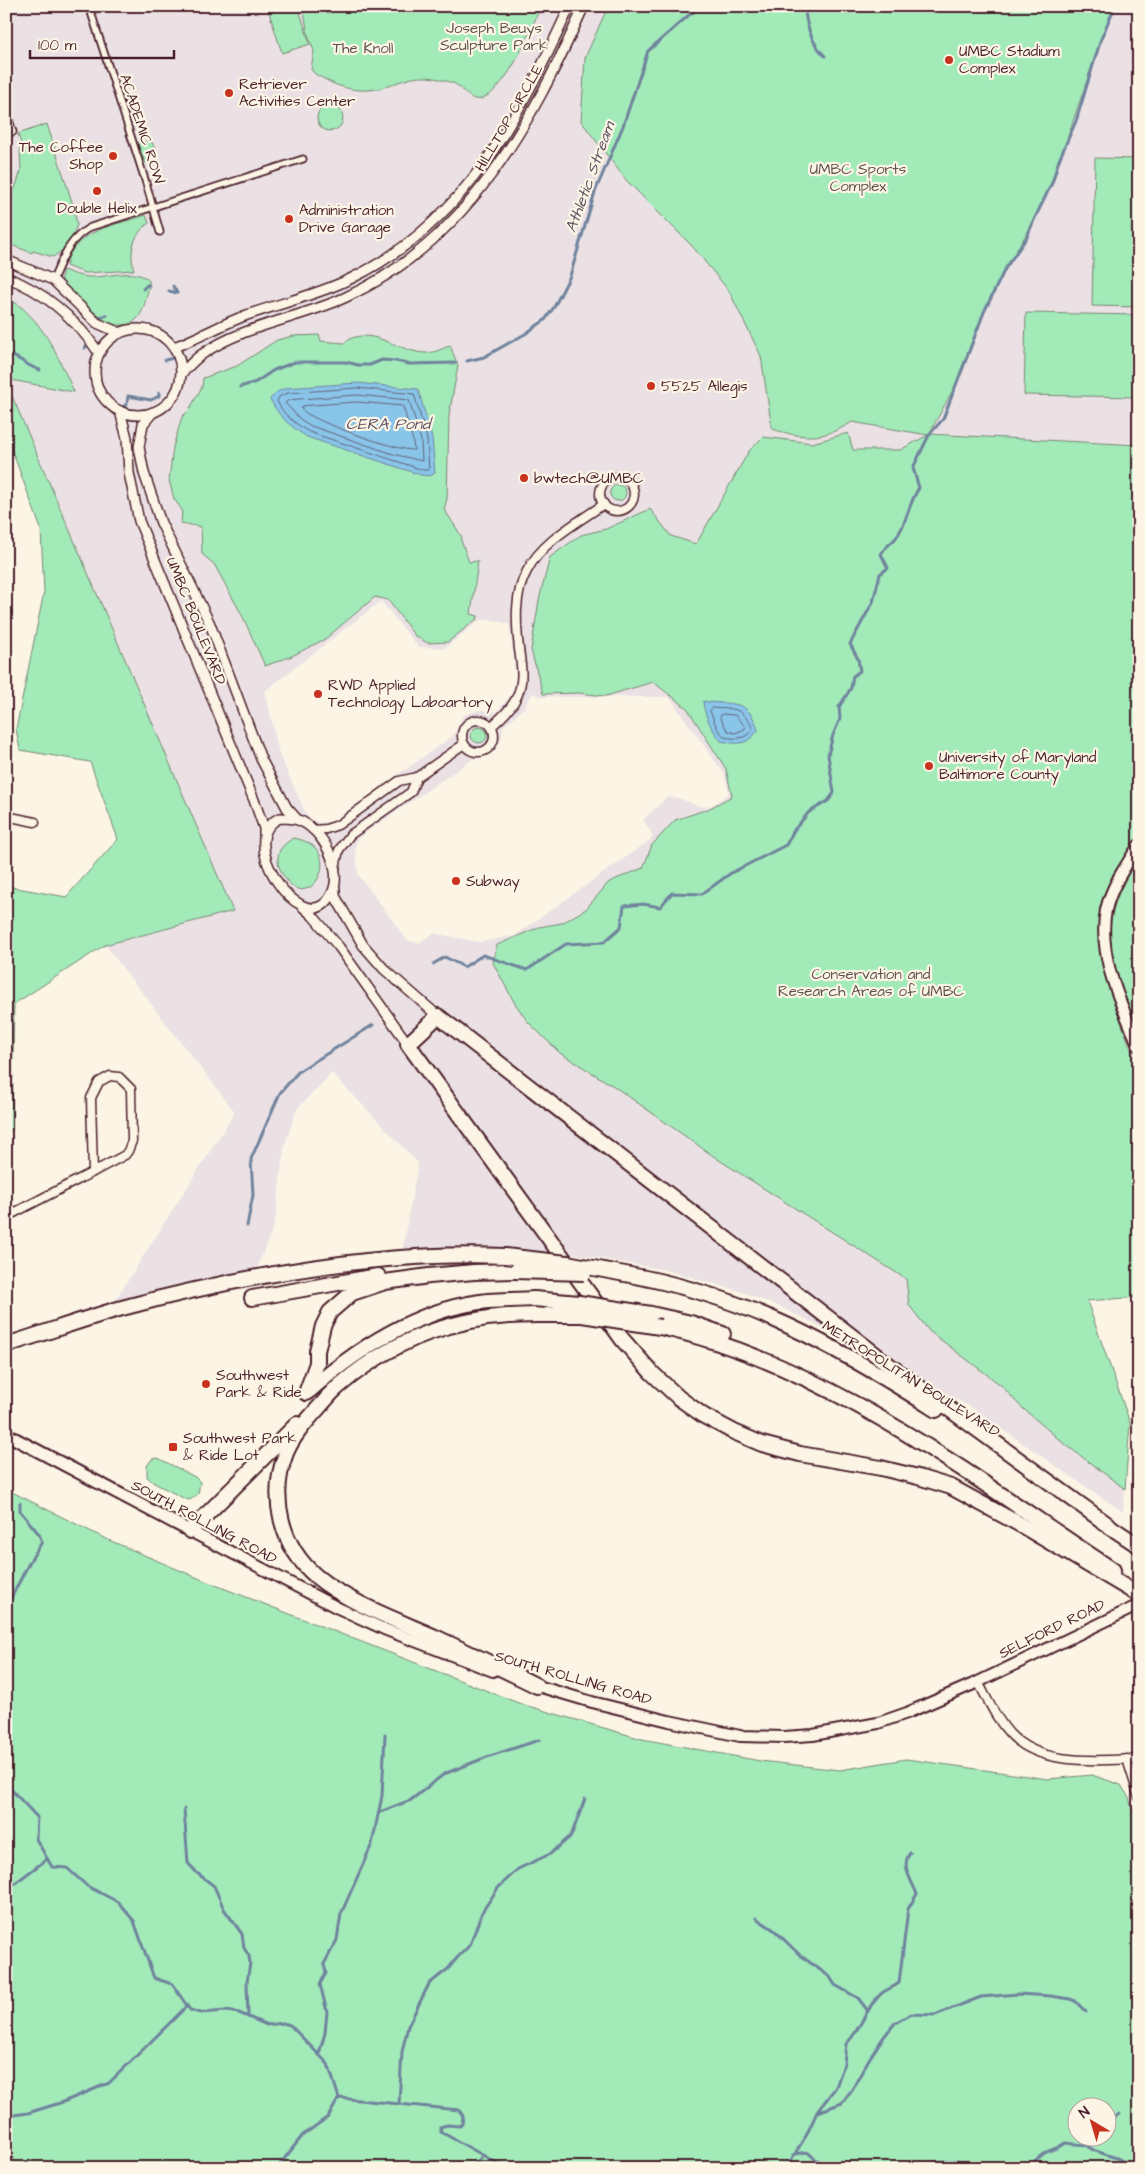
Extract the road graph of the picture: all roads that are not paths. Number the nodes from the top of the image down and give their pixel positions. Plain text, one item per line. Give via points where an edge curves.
1 (90, 6) edge
2 (570, 6) edge
3 (584, 6) edge
4 (6, 110) edge
5 (13, 132) dead end
6 (303, 159) dead end
7 (153, 207) junction
8 (160, 232) dead end
9 (6, 260) edge
10 (6, 277) edge
11 (53, 280) junction
12 (120, 333) junction
13 (174, 347) junction
14 (100, 353) junction
15 (182, 373) junction
16 (120, 411) junction
17 (153, 412) junction
18 (604, 504) junction
19 (492, 726) junction
20 (464, 744) junction
21 (416, 777) junction
22 (6, 816) edge
23 (297, 819) junction
24 (35, 822) dead end
25 (313, 830) junction
26 (264, 837) junction
27 (1139, 845) edge
28 (334, 870) junction
29 (335, 888) junction
30 (301, 905) junction
31 (438, 1016) junction
32 (408, 1044) junction
33 (1139, 1047) edge
34 (93, 1172) junction
35 (6, 1217) edge
36 (510, 1264) junction
37 (252, 1298) dead end
38 (58, 1329) junction
39 (6, 1345) edge
40 (6, 1355) edge
41 (334, 1390) junction
42 (6, 1434) edge
43 (924, 1445) junction
44 (1111, 1527) junction
45 (190, 1531) junction
46 (1139, 1546) edge
47 (1139, 1587) edge
48 (1139, 1596) edge
49 (1139, 1605) edge
50 (978, 1682) junction
51 (537, 1686) junction
52 (1127, 1759) junction
53 (1139, 1759) edge
54 (1139, 1797) edge

1 - 7 street, ACADEMIC ROW
2 - 13 street, HILLTOP CIRCLE via 492,153 462,193 428,228 400,250 351,279 232,320
3 - 15 street, HILLTOP CIRCLE via 544,89 503,160 473,200 436,237 360,290 316,310 226,340 200,355
4 - 5 street
6 - 7 street
7 - 8 street, ACADEMIC ROW
7 - 11 street via 82,232 71,242
9 - 11 street
10 - 14 street via 33,289 60,309
11 - 12 street via 97,323
12 - 13 street via 136,328 147,329
12 - 14 street
13 - 15 street
14 - 16 street via 96,366 97,385 110,404
15 - 17 street via 173,398
16 - 17 street via 140,415
16 - 26 street, UMBC BOULEVARD via 140,521 254,800
17 - 23 street, UMBC BOULEVARD via 143,424 139,447 153,501 210,624 261,759 287,808
18 - 18 street via 609,509 624,509 634,498 631,484 620,477 607,480 601,489
18 - 19 street via 558,537 527,569 518,601 522,674 518,693 512,706
19 - 20 street via 477,719 467,723 462,733
19 - 20 street via 494,742 487,750 472,751
20 - 21 street
21 - 25 street via 399,781 338,825
21 - 28 street via 411,792 350,835 339,850
22 - 24 street
23 - 25 street
23 - 26 street via 272,821
25 - 28 street via 327,848
26 - 30 street via 276,882
27 - 33 main road via 1113,890 1106,909 1104,929 1111,974
28 - 29 street
29 - 30 street via 321,906
29 - 31 street via 335,896 363,945 384,969
30 - 32 street via 339,947
31 - 32 highway
31 - 44 highway via 894,1368
32 - 48 highway via 622,1339 679,1398 704,1416 762,1444 951,1487
34 - 34 street via 125,1155 132,1141 131,1089 119,1077 110,1076 94,1089
34 - 35 street
36 - 37 highway via 472,1263 428,1268
36 - 38 highway, METROPOLITAN BOULEVARD via 471,1255 306,1270 147,1302
36 - 43 highway, bridge via 474,1272 385,1282 352,1293 330,1312 323,1326 317,1363 306,1393 350,1356 374,1341 410,1323 456,1307 488,1301 578,1303 651,1314 726,1335 800,1366 868,1406
36 - 44 highway, METROPOLITAN BOULEVARD, bridge via 567,1263 660,1280 737,1303 813,1336 936,1410
38 - 39 highway
38 - 40 highway
41 - 43 highway, bridge via 384,1352 432,1331 490,1316 582,1315 660,1327 724,1343 789,1370
41 - 45 highway
41 - 51 highway via 295,1437 282,1468 278,1512 301,1561 317,1577 378,1612
42 - 45 main road, SOUTH ROLLING ROAD
43 - 47 highway
44 - 46 highway, METROPOLITAN BOULEVARD
45 - 51 main road, SOUTH ROLLING ROAD via 293,1587 384,1629
49 - 50 main road, SELFORD ROAD
50 - 51 main road, SOUTH ROLLING ROAD via 878,1722 813,1735 784,1737 740,1736
50 - 52 street via 1001,1723 1012,1736 1033,1749 1063,1758
52 - 53 street
52 - 54 street

